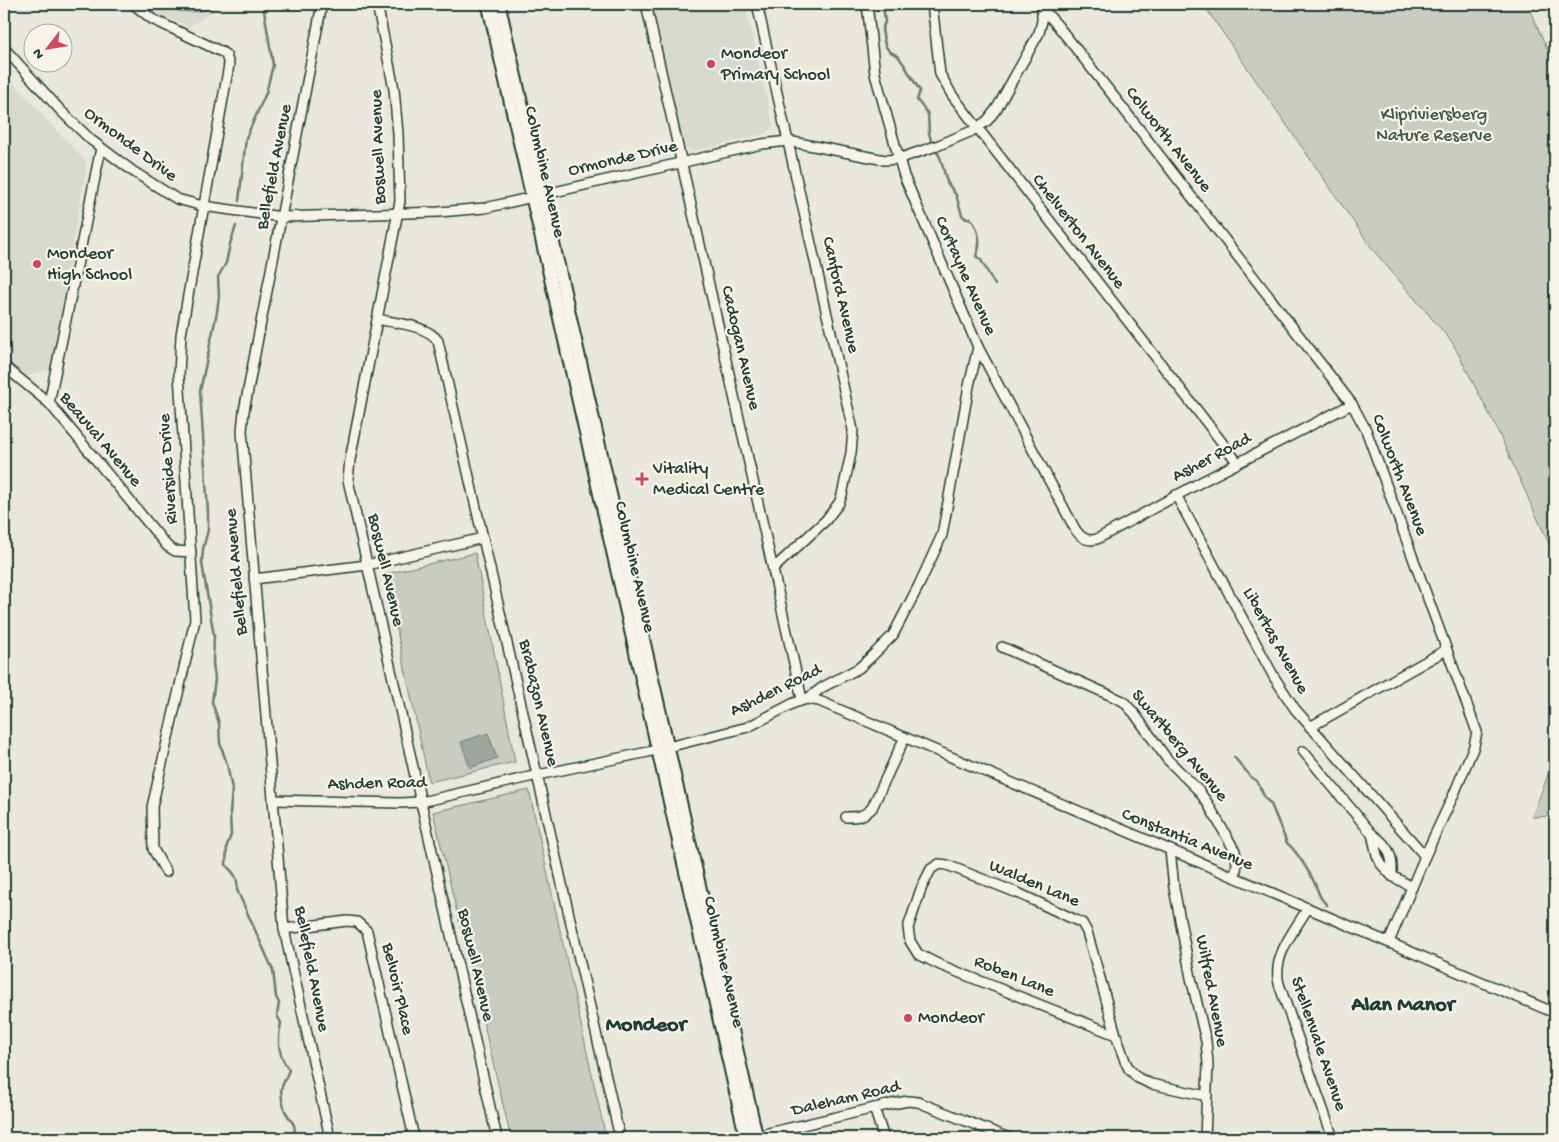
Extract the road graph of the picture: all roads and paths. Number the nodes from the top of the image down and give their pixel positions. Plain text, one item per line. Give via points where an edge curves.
1 (133, 4) edge
2 (322, 4) edge
3 (377, 4) edge
4 (488, 4) edge
5 (499, 4) edge
6 (646, 4) edge
7 (757, 4) edge
8 (867, 4) edge
9 (932, 4) edge
10 (1042, 6) edge
11 (503, 47) junction
12 (4, 48) edge
13 (978, 128) junction
14 (788, 141) junction
15 (101, 148) junction
16 (898, 159) junction
17 (681, 163) junction
18 (537, 195) junction
19 (203, 206) junction
20 (398, 214) junction
21 (282, 218) junction
22 (377, 319) junction
23 (978, 347) junction
24 (4, 366) edge
25 (49, 403) junction
26 (1352, 404) junction
27 (1238, 464) junction
28 (1176, 496) junction
29 (483, 538) junction
30 (1087, 540) joint
31 (191, 552) junction
32 (367, 565) junction
33 (773, 569) junction
34 (254, 579) junction
35 (1002, 648) dead end
36 (1446, 650) junction
37 (804, 699) junction
38 (1310, 727) junction
39 (904, 739) junction
40 (662, 748) junction
41 (1303, 751) dead end
42 (538, 775) junction
43 (273, 800) junction
44 (421, 802) junction
45 (846, 817) dead end
46 (1170, 850) junction
47 (1425, 856) junction
48 (166, 872) dead end
49 (1235, 877) junction
50 (1412, 887) junction
51 (1308, 908) junction
52 (284, 929) junction
53 (908, 937) joint
54 (1389, 942) junction
55 (1555, 1013) edge
56 (1116, 1036) junction
57 (1207, 1096) junction
58 (874, 1108) junction
59 (330, 1138) edge
60 (414, 1138) edge
61 (498, 1138) edge
62 (620, 1138) edge
63 (750, 1138) edge
64 (884, 1138) edge
65 (1009, 1138) edge
66 (1205, 1138) edge
67 (1333, 1138) edge

1 - 19 street, Riverside Drive via 146,16 218,49 228,59
2 - 21 street, Bellefield Avenue
3 - 20 street, Boswell Avenue via 392,74 396,112
4 - 11 main road, Columbine Avenue
5 - 11 main road, Columbine Avenue
6 - 17 street, Cadogan Avenue
7 - 14 street, Canford Avenue
8 - 16 street, Cortayne Avenue via 873,62
9 - 13 street, Chelverton Avenue via 942,80
10 - 13 street, Ormonde Drive via 1037,38 994,114
10 - 26 street, Colworth Avenue
11 - 18 main road, Columbine Avenue
12 - 15 street, Ormonde Drive via 61,111
13 - 16 street, Ormonde Drive
13 - 27 street, Chelverton Avenue
14 - 16 street, Ormonde Drive via 868,158
14 - 17 street, Ormonde Drive
14 - 33 street, Canford Avenue via 852,420 853,437 839,503 826,520
15 - 19 street, Ormonde Drive via 171,196
15 - 25 street
16 - 23 street, Cortayne Avenue
17 - 18 street, Ormonde Drive
17 - 33 street, Cadogan Avenue
18 - 20 street, Ormonde Drive via 470,210
18 - 40 main road, Columbine Avenue
19 - 21 street, Ormonde Drive
19 - 31 street, Riverside Drive via 179,360
20 - 21 street, Ormonde Drive
20 - 22 street, Boswell Avenue
21 - 34 street, Bellefield Avenue via 243,421
22 - 29 street, Brabazon Avenue via 423,329 438,341
22 - 32 street, Boswell Avenue via 348,472
23 - 30 street, Cortayne Avenue via 1075,529
23 - 37 street, Ashden Road via 942,535 919,585 885,644 859,668
24 - 25 street, Beauval Avenue
25 - 31 street, Beauval Avenue via 162,541 175,551
26 - 27 street, Asher Road
26 - 36 street, Colworth Avenue via 1366,430
27 - 28 street, Asher Road
28 - 30 street, Asher Road via 1097,539
28 - 38 street, Libertas Avenue via 1281,689
29 - 32 street
29 - 42 street, Brabazon Avenue
31 - 48 street, Riverside Drive via 194,629 152,807 153,849
32 - 34 street
32 - 44 street, Boswell Avenue
33 - 37 street, Cadogan Avenue
34 - 43 street, Bellefield Avenue
35 - 49 street, Swartberg Avenue via 1123,701 1167,759 1208,804 1235,851
36 - 38 street
36 - 47 street, Colworth Avenue via 1476,726 1476,737
37 - 39 street, Constantia Avenue via 819,702
37 - 40 street, Ashden Road via 740,730
38 - 47 street, Libertas Avenue
39 - 45 street via 872,808 866,815
39 - 46 street, Constantia Avenue
40 - 42 street, Ashden Road
40 - 63 main road, Columbine Avenue
41 - 50 street via 1372,834 1381,840 1391,855 1392,876
42 - 44 street, Ashden Road
42 - 62 street, Brabazon Avenue
43 - 44 street, Ashden Road
43 - 52 street, Bellefield Avenue
44 - 61 street, Boswell Avenue
46 - 49 street, Constantia Avenue
46 - 57 street, Wilfred Avenue via 1174,888 1206,1041
47 - 50 street, Colworth Avenue
49 - 51 street, Constantia Avenue
50 - 54 street, Colworth Avenue
51 - 54 street, Constantia Avenue
51 - 67 street, Stellenvale Avenue via 1280,956 1277,973
52 - 59 street, Bellefield Avenue
52 - 60 street, Belvoir Place via 347,921 357,922 367,931
53 - 56 street, Roben Lane via 913,948 923,957
53 - 56 street, Walden Lane via 908,924 921,889 931,869 941,864 1074,918 1087,932
54 - 55 street, Constantia Avenue
56 - 57 street, Walden Lane via 1129,1069 1138,1078 1166,1089
57 - 66 street, Wilfred Avenue
58 - 63 street, Daleham Road
58 - 64 street
58 - 65 street, Daleham Road via 914,1100

